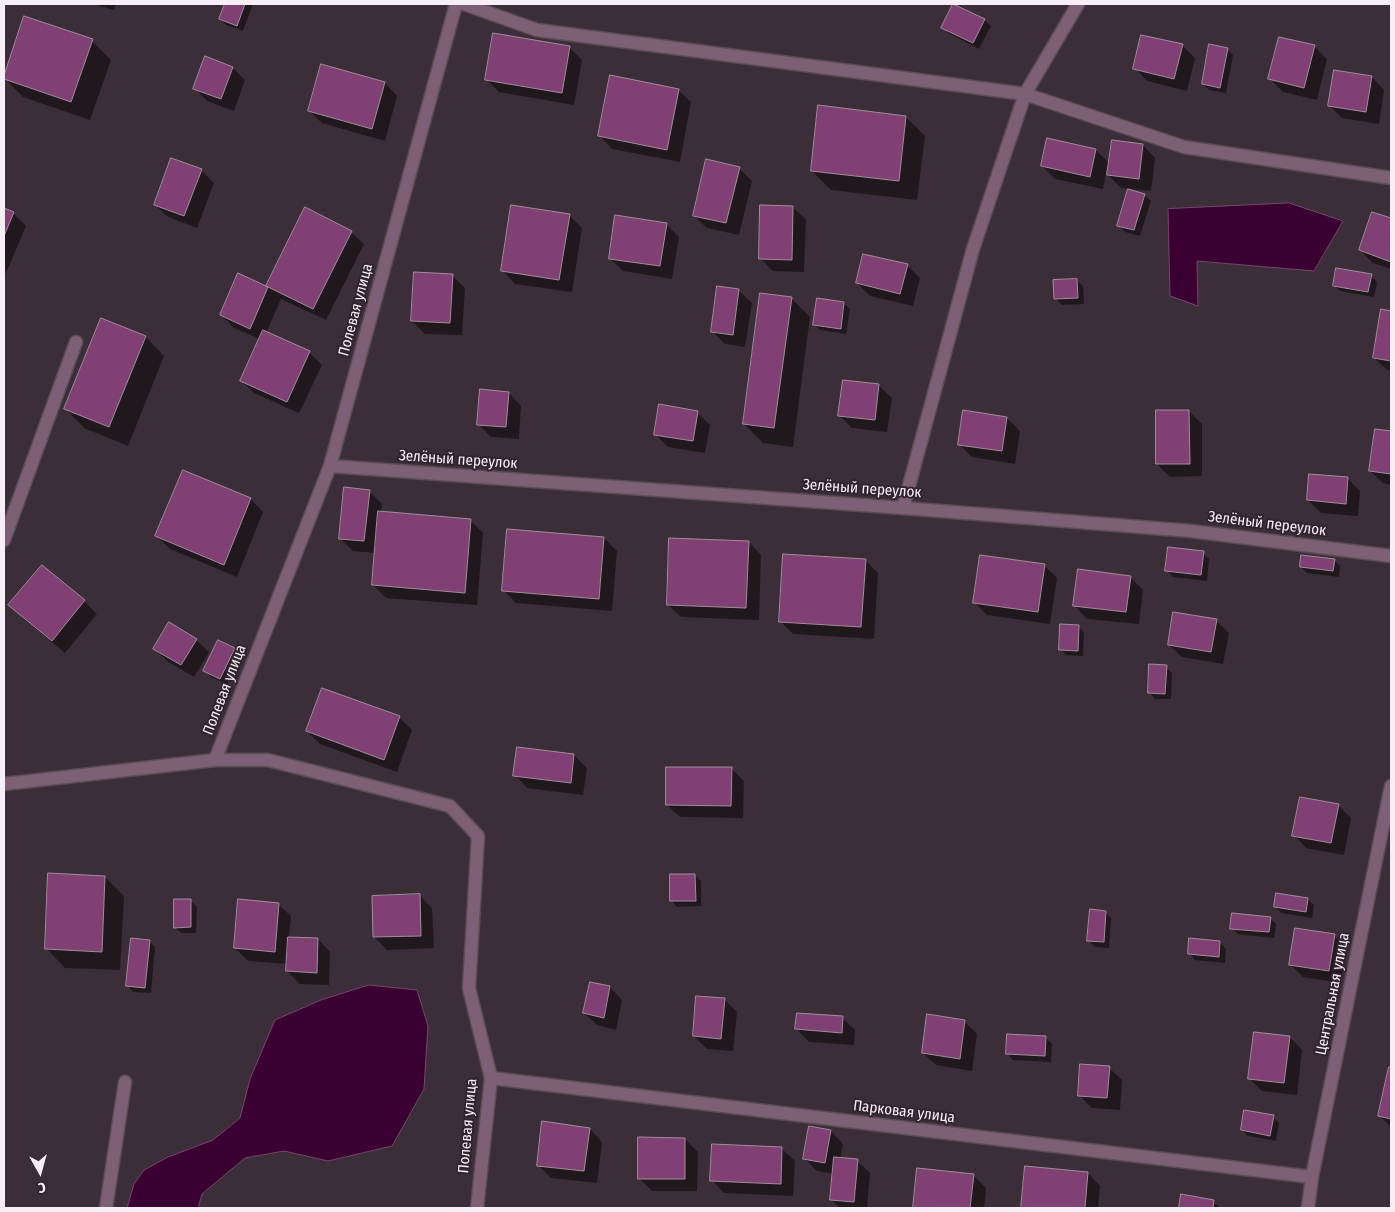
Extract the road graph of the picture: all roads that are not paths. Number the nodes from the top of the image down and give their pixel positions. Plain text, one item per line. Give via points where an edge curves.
1 (456, 4) edge
2 (464, 4) edge
3 (1078, 4) edge
4 (1025, 94) junction
5 (1391, 178) edge
6 (76, 342) dead end
7 (330, 466) junction
8 (903, 508) junction
9 (4, 540) edge
10 (1391, 556) edge
11 (215, 760) junction
12 (4, 784) edge
13 (1391, 786) edge
14 (491, 1078) junction
15 (125, 1082) dead end
16 (1312, 1177) junction
17 (106, 1208) edge
18 (477, 1208) edge
19 (1308, 1208) edge

1 - 7 street, Полевая улица
2 - 4 street via 537,30
3 - 4 street
4 - 5 street via 1184,147
4 - 8 street via 973,249
6 - 9 street
7 - 8 street, Зелёный переулок
7 - 11 street, Полевая улица
8 - 10 street, Зелёный переулок via 1191,531
11 - 12 street
11 - 14 street, Полевая улица via 268,760 450,806 478,836 469,988
13 - 16 street, Центральная улица
14 - 16 street, Парковая улица
14 - 18 street, Полевая улица
15 - 17 street
16 - 19 street, Центральная улица

